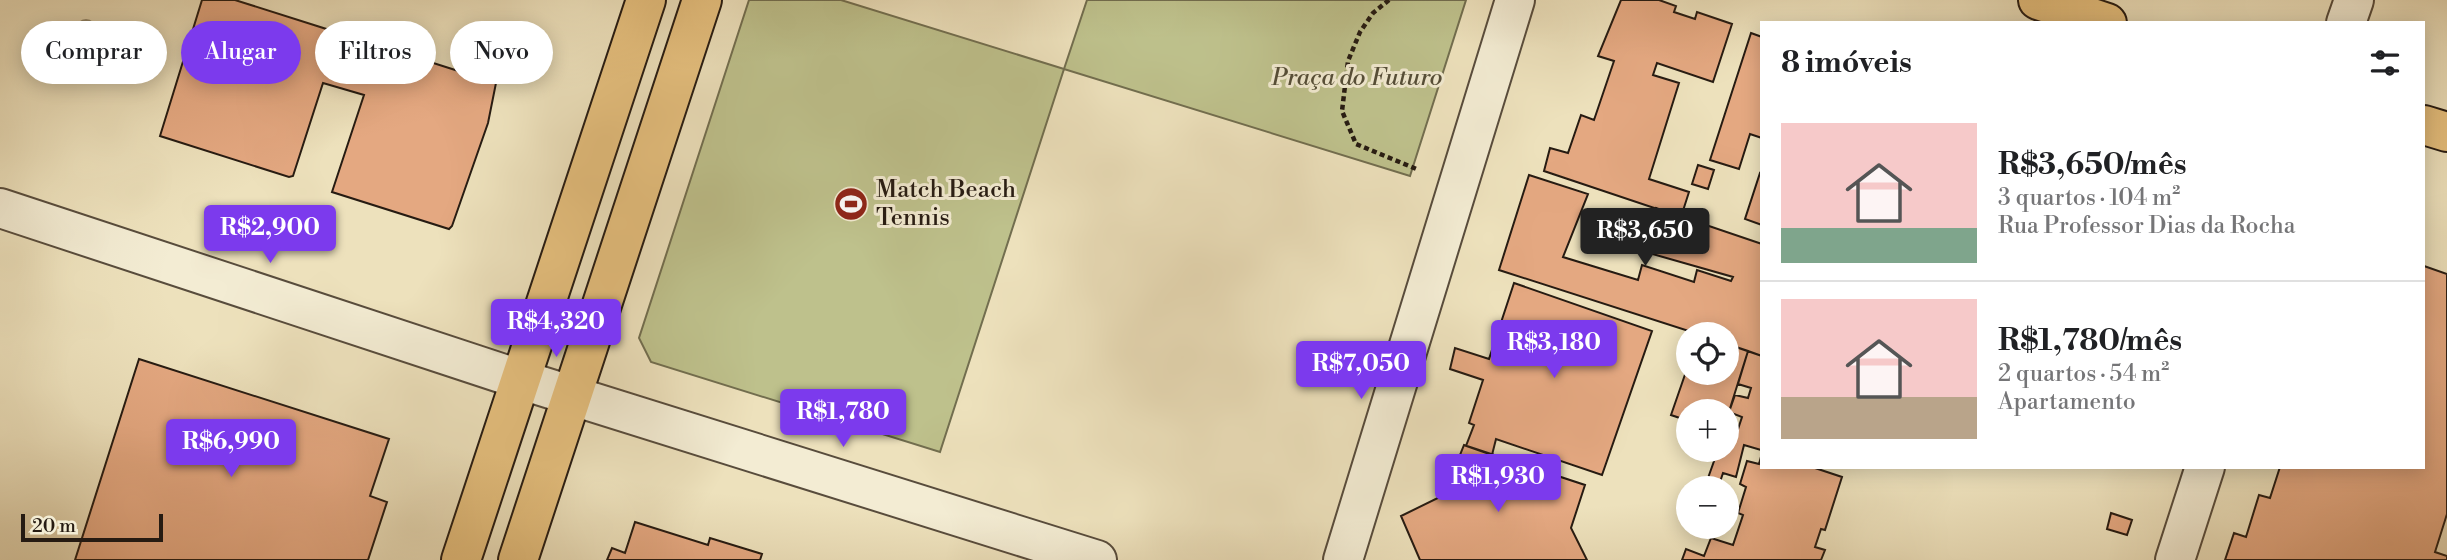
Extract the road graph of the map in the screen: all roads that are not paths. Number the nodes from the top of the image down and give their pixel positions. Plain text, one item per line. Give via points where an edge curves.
1 (646, 0) edge
2 (702, 0) edge
3 (1515, 0) edge
4 (2038, 0) edge
5 (2354, 0) edge
6 (2101, 21) edge
7 (2347, 21) edge
8 (2425, 125) edge
9 (2447, 132) edge
10 (0, 208) edge
11 (522, 380) junction
12 (572, 395) junction
13 (2204, 469) edge
14 (461, 560) edge
15 (519, 560) edge
16 (1097, 560) edge
17 (1343, 560) edge
18 (2175, 560) edge

1 - 11 main road
2 - 12 main road
3 - 17 street
4 - 6 main road
5 - 7 street
8 - 9 main road
10 - 11 street
11 - 12 street
11 - 14 main road
12 - 15 main road
12 - 16 street
13 - 18 street

